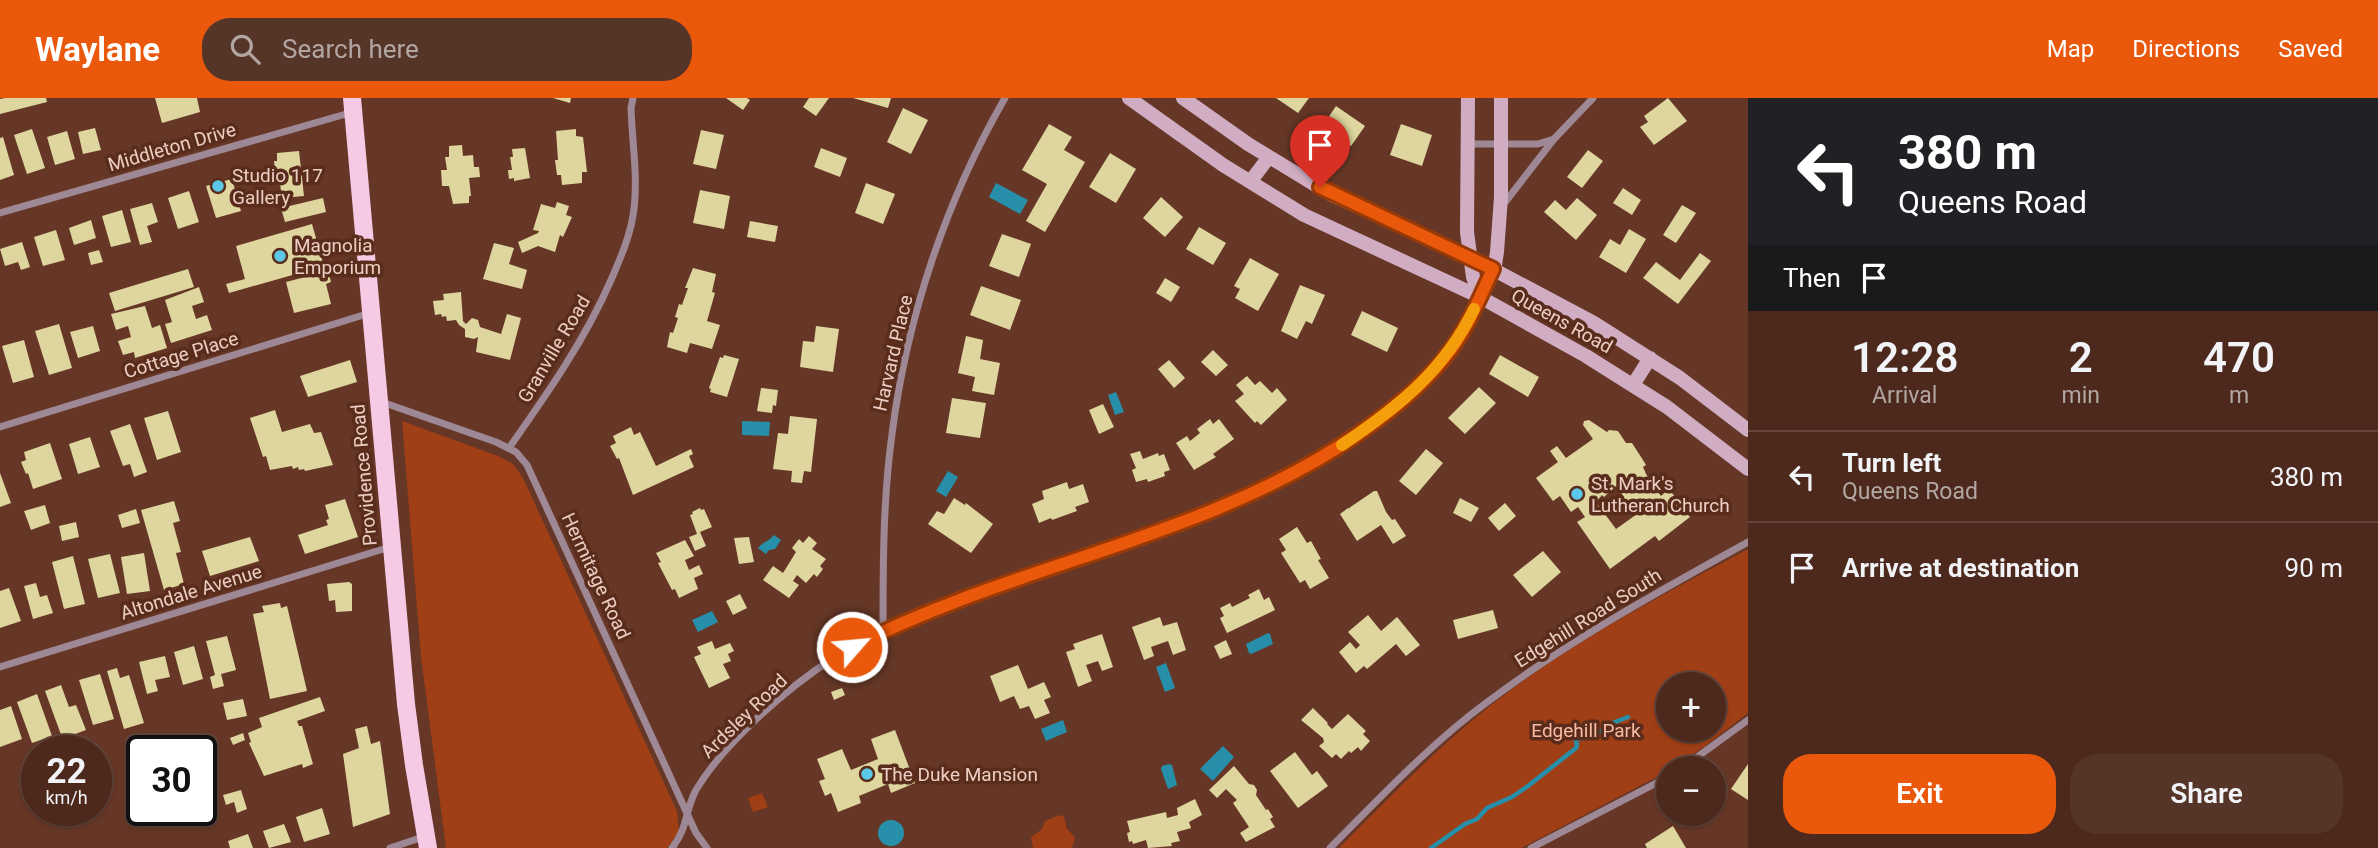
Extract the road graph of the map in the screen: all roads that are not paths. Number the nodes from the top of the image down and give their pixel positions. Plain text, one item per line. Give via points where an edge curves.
1 (633, 98) edge
2 (1005, 98) edge
3 (1129, 98) edge
4 (1183, 98) edge
5 (1468, 98) edge
6 (1501, 98) edge
7 (1592, 98) edge
8 (353, 105) edge
9 (1554, 139) junction
10 (1468, 144) junction
11 (1501, 144) junction
12 (1269, 157) junction
13 (1250, 182) junction
14 (0, 212) edge
15 (1499, 218) junction
16 (1469, 257) junction
17 (1493, 269) junction
18 (1480, 297) junction
19 (370, 313) junction
20 (1650, 358) junction
21 (1633, 385) junction
22 (378, 400) junction
23 (0, 427) edge
24 (1748, 430) edge
25 (509, 448) junction
26 (1748, 469) edge
27 (1748, 542) edge
28 (391, 547) junction
29 (883, 631) junction
30 (0, 667) edge
31 (1748, 720) edge
32 (1698, 756) edge
33 (1656, 783) edge
34 (688, 814) junction
35 (427, 842) edge
36 (390, 848) edge
37 (672, 848) edge
38 (707, 848) edge
39 (1331, 848) edge
40 (1531, 848) edge

1 - 25 street, Granville Road via 635,192 625,247 578,346
2 - 29 street, Harvard Place via 944,227 901,377 891,436
3 - 13 main road, Queens Road
4 - 12 main road, Queens Road
5 - 10 main road
6 - 11 main road
7 - 9 street
8 - 14 street, Middleton Drive
8 - 19 main road, Providence Road
9 - 11 street
9 - 15 street
10 - 11 street
10 - 16 main road
11 - 15 main road
12 - 13 main road
12 - 16 main road, Queens Road via 1332,195
13 - 18 main road, Queens Road via 1322,225
15 - 17 main road
16 - 17 main road, Queens Road
16 - 18 main road
17 - 18 main road
17 - 20 main road, Queens Road
18 - 21 main road, Queens Road
18 - 29 street, Ardsley Road via 1454,346 1427,378 1370,426 1302,469 1220,508
19 - 22 main road, Providence Road
19 - 23 street, Cottage Place
20 - 21 main road
20 - 24 main road, Queens Road
21 - 26 main road, Queens Road
22 - 25 street, Hermitage Road
22 - 28 main road, Providence Road
25 - 34 street, Hermitage Road via 527,465
27 - 39 street, Edgehill Road South via 1560,649 1495,696 1423,756
28 - 30 street, Altondale Avenue
28 - 35 main road, Providence Road via 409,728
29 - 34 street, Ardsley Road via 829,662 778,701 708,771
31 - 32 street
33 - 40 street
34 - 37 street, Ardsley Road
34 - 38 street, Hermitage Road
35 - 36 street

